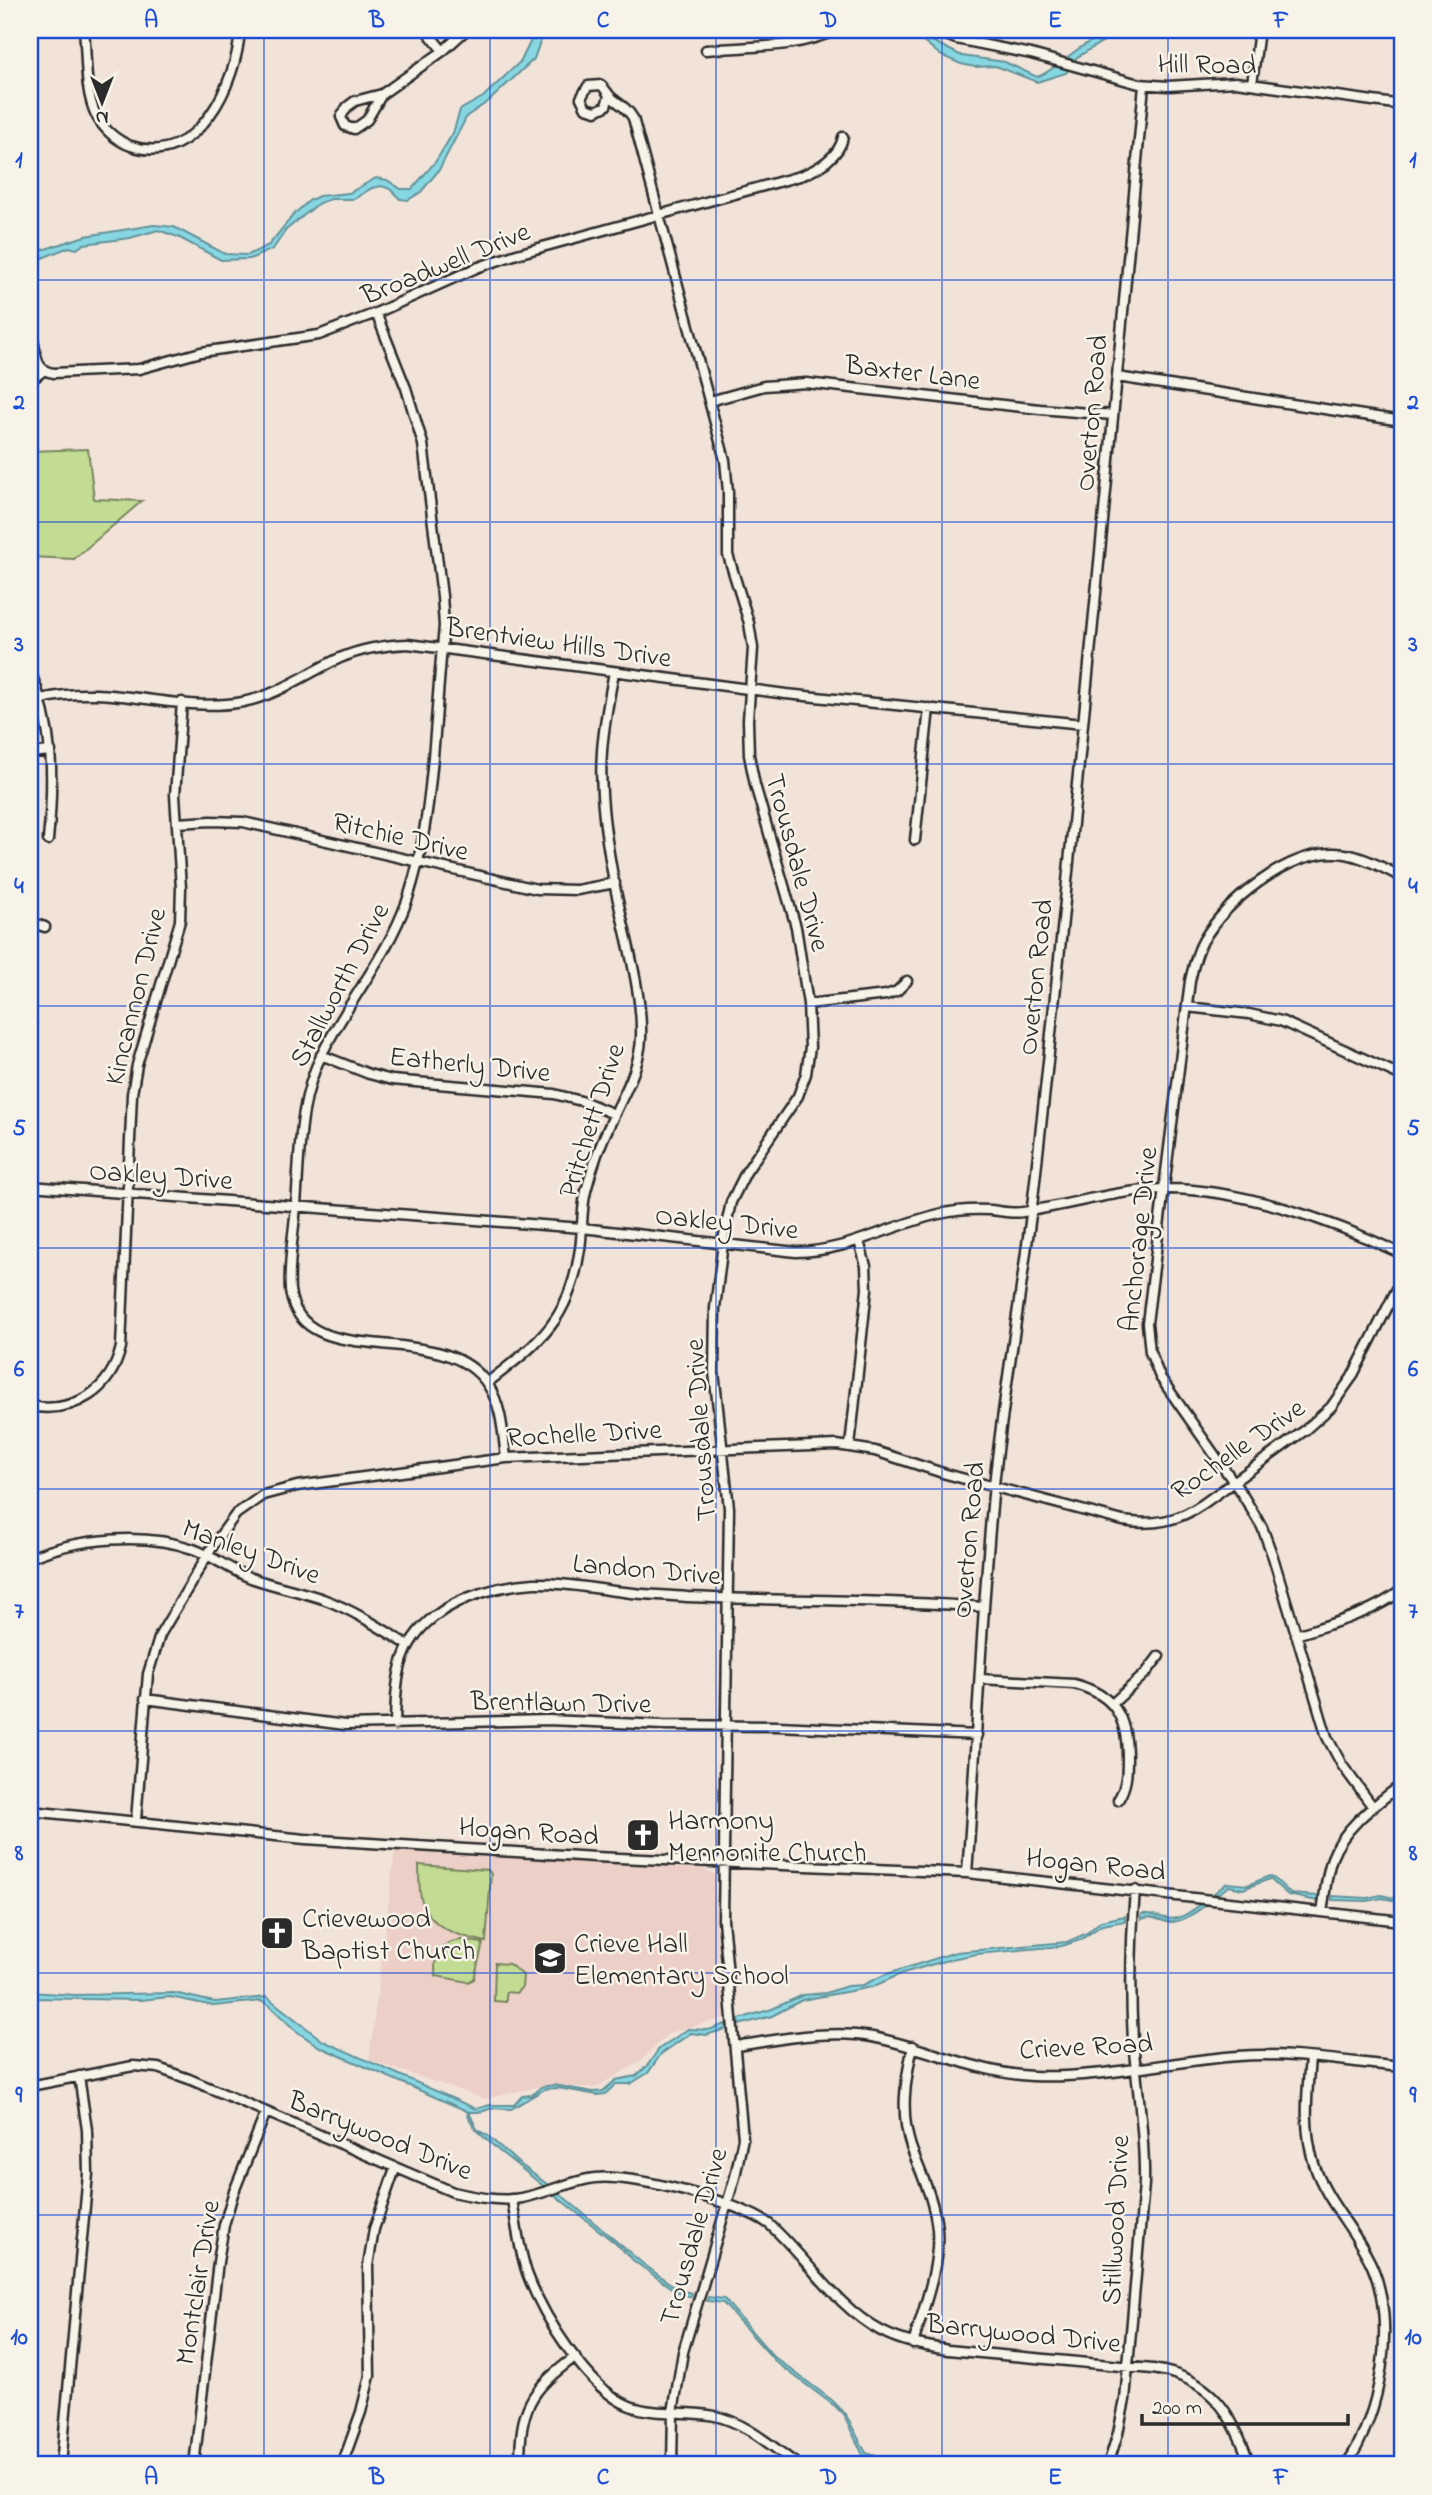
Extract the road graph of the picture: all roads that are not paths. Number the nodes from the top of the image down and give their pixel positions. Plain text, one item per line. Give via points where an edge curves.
1 (84, 30) edge
2 (240, 30) edge
3 (426, 30) edge
4 (467, 30) edge
5 (836, 30) edge
6 (934, 30) edge
7 (1259, 30) edge
8 (706, 50) dead end
9 (443, 51) junction
10 (1252, 84) junction
11 (1144, 85) junction
12 (382, 94) junction
13 (609, 96) dead end
14 (1402, 106) edge
15 (843, 137) dead end
16 (659, 215) junction
17 (376, 313) junction
18 (30, 329) edge
19 (43, 371) junction
20 (1117, 377) junction
21 (30, 381) edge
22 (709, 401) junction
23 (1113, 415) junction
24 (1402, 421) edge
25 (442, 648) junction
26 (30, 670) edge
27 (614, 672) junction
28 (751, 690) junction
29 (41, 699) junction
30 (182, 702) junction
31 (929, 708) junction
32 (1083, 724) junction
33 (51, 751) junction
34 (30, 753) edge
35 (177, 823) junction
36 (48, 840) dead end
37 (915, 840) dead end
38 (417, 862) junction
39 (1402, 877) edge
40 (615, 883) junction
41 (30, 922) edge
42 (45, 927) dead end
43 (907, 981) dead end
44 (808, 1004) junction
45 (1187, 1007) junction
46 (321, 1055) junction
47 (1402, 1076) edge
48 (614, 1114) junction
49 (30, 1186) edge
50 (1164, 1189) junction
51 (127, 1194) junction
52 (296, 1206) junction
53 (1031, 1210) junction
54 (582, 1228) junction
55 (859, 1241) junction
56 (723, 1245) junction
57 (1402, 1254) edge
58 (1402, 1279) edge
59 (487, 1383) junction
60 (30, 1406) edge
61 (850, 1446) junction
62 (723, 1448) junction
63 (506, 1458) junction
64 (1234, 1482) junction
65 (994, 1486) junction
66 (207, 1556) junction
67 (30, 1558) edge
68 (1402, 1590) edge
69 (727, 1598) junction
70 (983, 1607) junction
71 (1296, 1635) junction
72 (408, 1645) junction
73 (1159, 1656) dead end
74 (980, 1679) junction
75 (145, 1699) junction
76 (1112, 1704) junction
77 (395, 1725) junction
78 (727, 1726) junction
79 (977, 1735) junction
80 (1402, 1784) edge
81 (1118, 1800) dead end
82 (1373, 1807) junction
83 (30, 1811) edge
84 (136, 1820) junction
85 (724, 1863) junction
86 (967, 1872) junction
87 (1135, 1890) junction
88 (1322, 1912) junction
89 (1402, 1921) edge
90 (734, 2046) junction
91 (913, 2046) junction
92 (1310, 2058) junction
93 (1402, 2067) edge
94 (1136, 2068) junction
95 (79, 2076) junction
96 (30, 2086) edge
97 (266, 2112) junction
98 (395, 2169) junction
99 (512, 2199) junction
100 (727, 2205) junction
101 (913, 2344) junction
102 (575, 2357) junction
103 (1128, 2366) junction
104 (673, 2412) junction
105 (61, 2465) edge
106 (194, 2465) edge
107 (342, 2465) edge
108 (520, 2465) edge
109 (672, 2465) edge
110 (798, 2465) edge
111 (1108, 2465) edge
112 (1250, 2465) edge
113 (1346, 2465) edge

1 - 2 street via 90,95 97,117 114,136 147,149 184,140 208,116 230,78
3 - 9 street
4 - 9 street
5 - 8 street via 792,43
6 - 11 street, Hill Road
7 - 10 street
9 - 12 street
10 - 11 street, Hill Road
10 - 14 street, Hill Road
11 - 20 street, Overton Road
12 - 12 street via 347,107 341,117 345,126 354,129 363,124
13 - 16 street, Trousdale Drive via 633,118
15 - 16 street, Broadwell Drive via 836,153 808,173
16 - 17 street, Broadwell Drive via 502,259
16 - 22 street, Trousdale Drive
17 - 19 street, Broadwell Drive via 319,335 201,352 139,369
17 - 25 street, Stallworth Drive via 423,444 442,596
18 - 19 street
19 - 21 street
20 - 23 street, Overton Road
20 - 24 street
22 - 23 street, Baxter Lane via 797,382
22 - 28 street, Trousdale Drive via 726,471 729,560 752,642
23 - 32 street, Overton Road
25 - 27 street, Brentview Hills Drive
25 - 30 street, Brentview Hills Drive via 373,648 340,658 257,699 220,704
25 - 38 street, Stallworth Drive
26 - 29 street
27 - 28 street, Brentview Hills Drive
27 - 40 street, Pritchett Drive via 601,773 604,825
28 - 31 street, Brentview Hills Drive
28 - 44 street, Trousdale Drive via 750,763 793,912
29 - 30 street, Brentview Hills Drive via 90,692
29 - 33 street
30 - 35 street, Kincannon Drive via 175,783
31 - 32 street, Brentview Hills Drive
31 - 37 street
32 - 53 street, Overton Road
33 - 34 street
33 - 36 street
35 - 38 street, Ritchie Drive via 243,822
35 - 51 street, Kincannon Drive via 180,921 133,1084
38 - 40 street, Ritchie Drive via 537,889 577,890
38 - 46 street, Stallworth Drive via 391,938
39 - 45 street, Anchorage Drive via 1339,853 1313,855 1281,868 1235,903 1206,936 1193,969
40 - 48 street, Pritchett Drive via 641,1034 636,1065
41 - 42 street
43 - 44 street via 886,995
44 - 56 street, Trousdale Drive via 810,1047 805,1078 790,1109 737,1188
45 - 47 street via 1285,1022
45 - 50 street, Anchorage Drive
46 - 48 street, Eatherly Drive via 391,1080 554,1094
46 - 52 street, Stallworth Drive via 304,1108
48 - 54 street, Pritchett Drive via 588,1184
49 - 51 street, Oakley Drive
50 - 53 street, Oakley Drive
50 - 57 street, Oakley Drive via 1260,1201
50 - 64 street, Anchorage Drive via 1147,1323 1150,1352 1167,1388
51 - 52 street, Oakley Drive
51 - 60 street, Kincannon Drive via 122,1340 115,1368 84,1400 63,1407
52 - 54 street, Oakley Drive
52 - 59 street, Stallworth Drive via 290,1290 294,1307 307,1325 335,1338 446,1353 468,1364
53 - 55 street, Oakley Drive via 943,1213
53 - 65 street, Overton Road
54 - 56 street, Oakley Drive
54 - 59 street, Pritchett Drive via 573,1282 559,1315 530,1350
55 - 56 street, Oakley Drive via 803,1252
55 - 61 street via 867,1294
56 - 62 street, Trousdale Drive via 713,1362
58 - 64 street, Rochelle Drive via 1331,1408
59 - 63 street, Stallworth Drive via 500,1416
61 - 62 street, Rochelle Drive
61 - 65 street, Rochelle Drive
62 - 63 street, Rochelle Drive
62 - 69 street, Trousdale Drive via 729,1508
63 - 66 street, Rochelle Drive via 268,1492 241,1509
64 - 65 street, Rochelle Drive via 1188,1513 1148,1524
64 - 71 street, Anchorage Drive via 1266,1539
65 - 70 street, Overton Road
66 - 67 street, Manley Drive via 164,1542 125,1541 75,1544
66 - 72 street, Manley Drive via 253,1578 337,1605
66 - 75 street, Rochelle Drive via 160,1635
68 - 71 street via 1369,1610
69 - 70 street, Landon Drive
69 - 72 street, Landon Drive via 520,1585 444,1610
69 - 78 street, Trousdale Drive
70 - 74 street, Overton Road
71 - 82 street, Anchorage Drive via 1330,1744
72 - 77 street, Landon Drive via 397,1677
73 - 76 street
74 - 76 street via 1074,1684
74 - 79 street, Overton Road
75 - 77 street, Brentlawn Drive via 331,1724
75 - 84 street, Rochelle Drive
76 - 81 street via 1127,1740 1126,1785
77 - 78 street, Brentlawn Drive via 548,1720
78 - 79 street, Brentlawn Drive
78 - 85 street, Trousdale Drive
79 - 86 street, Overton Road
80 - 82 street
82 - 88 street via 1333,1855
83 - 84 street, Hogan Road
84 - 85 street, Hogan Road via 305,1839
85 - 86 street, Hogan Road
85 - 90 street, Trousdale Drive via 723,1920
86 - 87 street, Hogan Road
87 - 88 street, Hogan Road
87 - 94 street, Stillwood Drive via 1131,1982
88 - 89 street, Hogan Road
90 - 91 street, Crieve Road via 838,2035
90 - 100 street, Trousdale Drive via 743,2138
91 - 94 street, Crieve Road via 1025,2075
91 - 101 street via 904,2113 933,2204 937,2235 934,2268
92 - 93 street, Crieve Road
92 - 94 street, Crieve Road via 1238,2056
92 - 113 street via 1306,2114 1311,2153 1325,2189 1372,2266 1384,2319 1375,2401 1362,2440
94 - 103 street, Stillwood Drive via 1144,2184
95 - 96 street, Barrywood Drive
95 - 97 street, Barrywood Drive via 151,2066
95 - 105 street via 88,2174
97 - 98 street, Barrywood Drive
97 - 106 street, Montclair Drive via 224,2225
98 - 99 street, Barrywood Drive via 453,2192
98 - 107 street via 374,2229 368,2266 370,2376
99 - 100 street, Barrywood Drive via 597,2178 623,2178
99 - 102 street via 529,2278
100 - 101 street, Barrywood Drive via 772,2226 865,2321
100 - 104 street, Trousdale Drive via 683,2352
101 - 103 street, Barrywood Drive
102 - 104 street via 614,2398 639,2409
102 - 108 street via 544,2381 531,2399 523,2421
103 - 111 street, Stillwood Drive via 1121,2421
103 - 112 street, Barrywood Drive via 1172,2373 1208,2393 1230,2416
104 - 109 street, Trousdale Drive
104 - 110 street via 715,2416 736,2424

